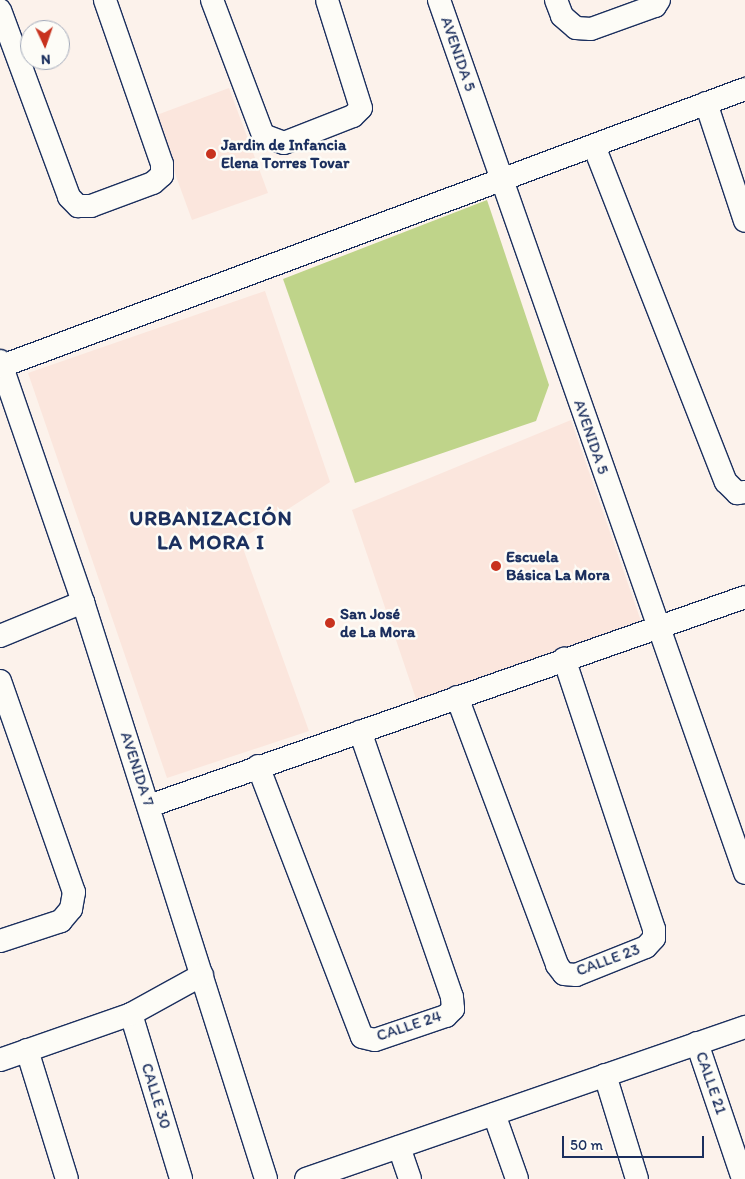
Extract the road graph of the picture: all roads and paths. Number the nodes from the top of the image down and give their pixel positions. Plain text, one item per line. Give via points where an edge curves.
1 (105, 0) edge
2 (212, 0) edge
3 (326, 0) edge
4 (439, 0) edge
5 (556, 0) edge
6 (659, 0) edge
7 (0, 10) edge
8 (745, 89) edge
9 (706, 103) junction
10 (594, 146) junction
11 (502, 180) junction
12 (745, 221) edge
13 (1, 364) edge
14 (745, 492) edge
15 (745, 597) edge
16 (84, 602) junction
17 (656, 627) junction
18 (0, 636) edge
19 (564, 659) junction
20 (0, 681) edge
21 (457, 696) junction
22 (360, 731) junction
23 (258, 766) junction
24 (149, 806) junction
25 (745, 873) edge
26 (0, 941) edge
27 (202, 975) junction
28 (131, 1014) junction
29 (745, 1026) edge
30 (697, 1043) junction
31 (27, 1050) junction
32 (0, 1060) edge
33 (605, 1075) junction
34 (494, 1114) junction
35 (399, 1147) junction
36 (67, 1179) edge
37 (181, 1179) edge
38 (266, 1179) edge
39 (306, 1179) edge
40 (410, 1179) edge
41 (517, 1179) edge
42 (637, 1179) edge
43 (743, 1179) edge

1 - 7 street via 162,164 162,175 153,182 91,206 78,206 70,197
2 - 3 street via 263,135 284,143 353,116 361,108
4 - 11 street, AVENIDA 5
5 - 6 street via 562,16 576,28 592,29 655,6
8 - 9 street
9 - 10 street
9 - 12 street
10 - 11 street
10 - 14 street via 726,482 737,493
11 - 13 street
11 - 17 street, AVENIDA 5
13 - 16 street, AVENIDA 7
15 - 17 street
16 - 18 street
16 - 24 street, AVENIDA 7
17 - 19 street
17 - 25 street, AVENIDA 5
19 - 21 street
19 - 21 street, CALLE 23 via 654,929 654,938 646,947 576,975 564,974 556,965
20 - 26 street via 74,892 61,921
21 - 22 street
22 - 23 street
22 - 23 street, CALLE 24 via 452,997 453,1009 437,1019 375,1040 362,1037 355,1027
23 - 24 street
24 - 27 street, AVENIDA 7
27 - 28 street
27 - 38 street, AVENIDA 7
28 - 31 street
28 - 37 street, CALLE 30
29 - 30 street
30 - 33 street
30 - 43 street, CALLE 21
31 - 32 street
31 - 36 street
33 - 34 street
33 - 42 street
34 - 35 street
34 - 41 street
35 - 39 street
35 - 40 street

